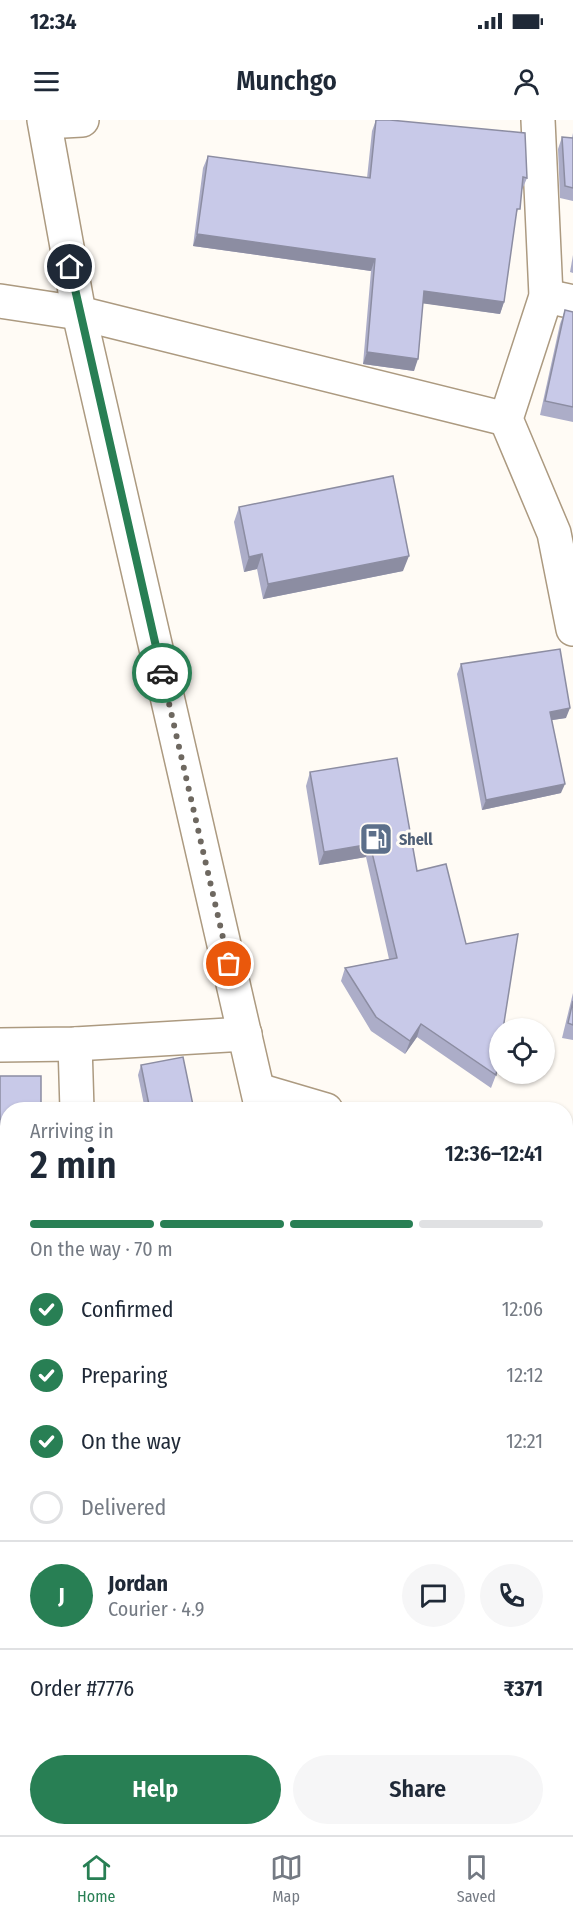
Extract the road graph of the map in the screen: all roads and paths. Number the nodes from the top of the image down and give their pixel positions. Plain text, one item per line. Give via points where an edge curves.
1 (82, 120) edge
2 (538, 120) edge
3 (44, 121) edge
4 (560, 299) edge
5 (0, 302) edge
6 (79, 313) junction
7 (506, 419) junction
8 (573, 628) edge
9 (245, 1034) junction
10 (75, 1044) junction
11 (0, 1045) edge
12 (260, 1100) edge
13 (77, 1102) edge

1 - 3 street
2 - 4 street
3 - 6 street
4 - 7 street
5 - 6 street
6 - 7 street
6 - 9 street
7 - 8 street via 554,533
9 - 10 street
9 - 12 street
10 - 11 street
10 - 13 street

